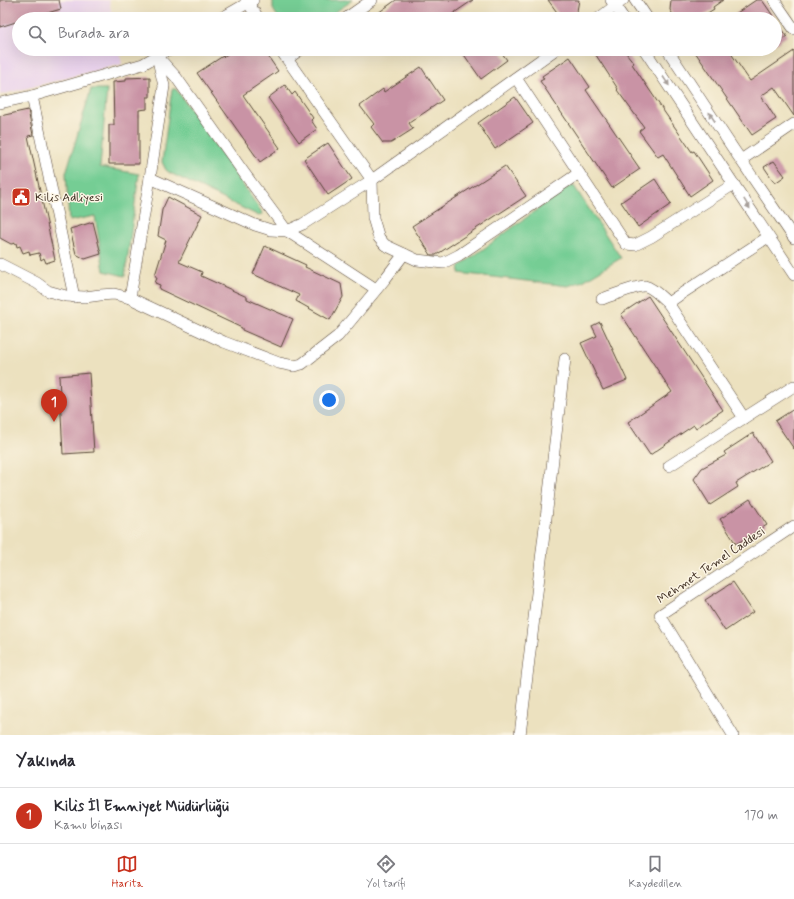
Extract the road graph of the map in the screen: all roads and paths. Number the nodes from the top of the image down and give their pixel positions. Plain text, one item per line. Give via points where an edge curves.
1 (372, 0) edge
2 (635, 0) edge
3 (774, 0) edge
4 (249, 1) edge
5 (617, 2) edge
6 (231, 12) edge
7 (255, 12) edge
8 (355, 12) edge
9 (606, 12) edge
10 (621, 12) edge
11 (643, 12) edge
12 (790, 15) edge
13 (794, 28) edge
14 (157, 56) junction
15 (285, 56) edge
16 (291, 56) edge
17 (546, 56) edge
18 (649, 56) edge
19 (672, 56) edge
20 (287, 59) junction
21 (516, 78) junction
22 (32, 96) junction
23 (0, 103) edge
24 (794, 124) edge
25 (741, 160) junction
26 (579, 173) junction
27 (150, 178) junction
28 (372, 180) junction
29 (734, 184) junction
30 (287, 231) junction
31 (768, 237) junction
32 (794, 238) edge
33 (404, 254) junction
34 (0, 264) edge
35 (794, 276) edge
36 (376, 289) junction
37 (74, 297) junction
38 (130, 298) junction
39 (602, 299) dead end
40 (668, 303) junction
41 (565, 359) dead end
42 (794, 386) edge
43 (744, 418) junction
44 (669, 466) dead end
45 (794, 526) edge
46 (520, 735) edge
47 (733, 735) edge

1 - 8 street
2 - 11 street
3 - 12 street
4 - 6 street
4 - 7 street
5 - 9 street
5 - 10 street
12 - 13 street
14 - 22 street via 143,64
14 - 27 street via 164,86
14 - 30 street via 176,77
15 - 20 street
16 - 20 street
17 - 21 street
18 -> 29 street
25 -> 19 street
20 - 28 street
21 - 26 street
21 - 28 street
22 - 23 street
22 - 37 street
24 - 25 street
25 - 32 street
26 - 29 street via 626,244 635,245
26 - 33 street via 459,256 443,263 417,260
27 - 30 street via 255,225
27 - 38 street
28 - 30 street via 303,224
28 - 33 street via 373,218 379,238 385,245
29 -> 31 street
30 - 36 street
31 - 35 street
31 - 40 street
33 - 36 street
34 - 37 street via 48,291
36 - 38 street via 338,336 302,364 294,366 279,363 224,342
37 - 38 street via 114,294
39 - 40 street via 645,286 654,290
40 - 43 street
41 - 46 street
42 - 43 street
43 - 44 street
45 - 47 street, Mehmet Temel Caddesi via 660,616

